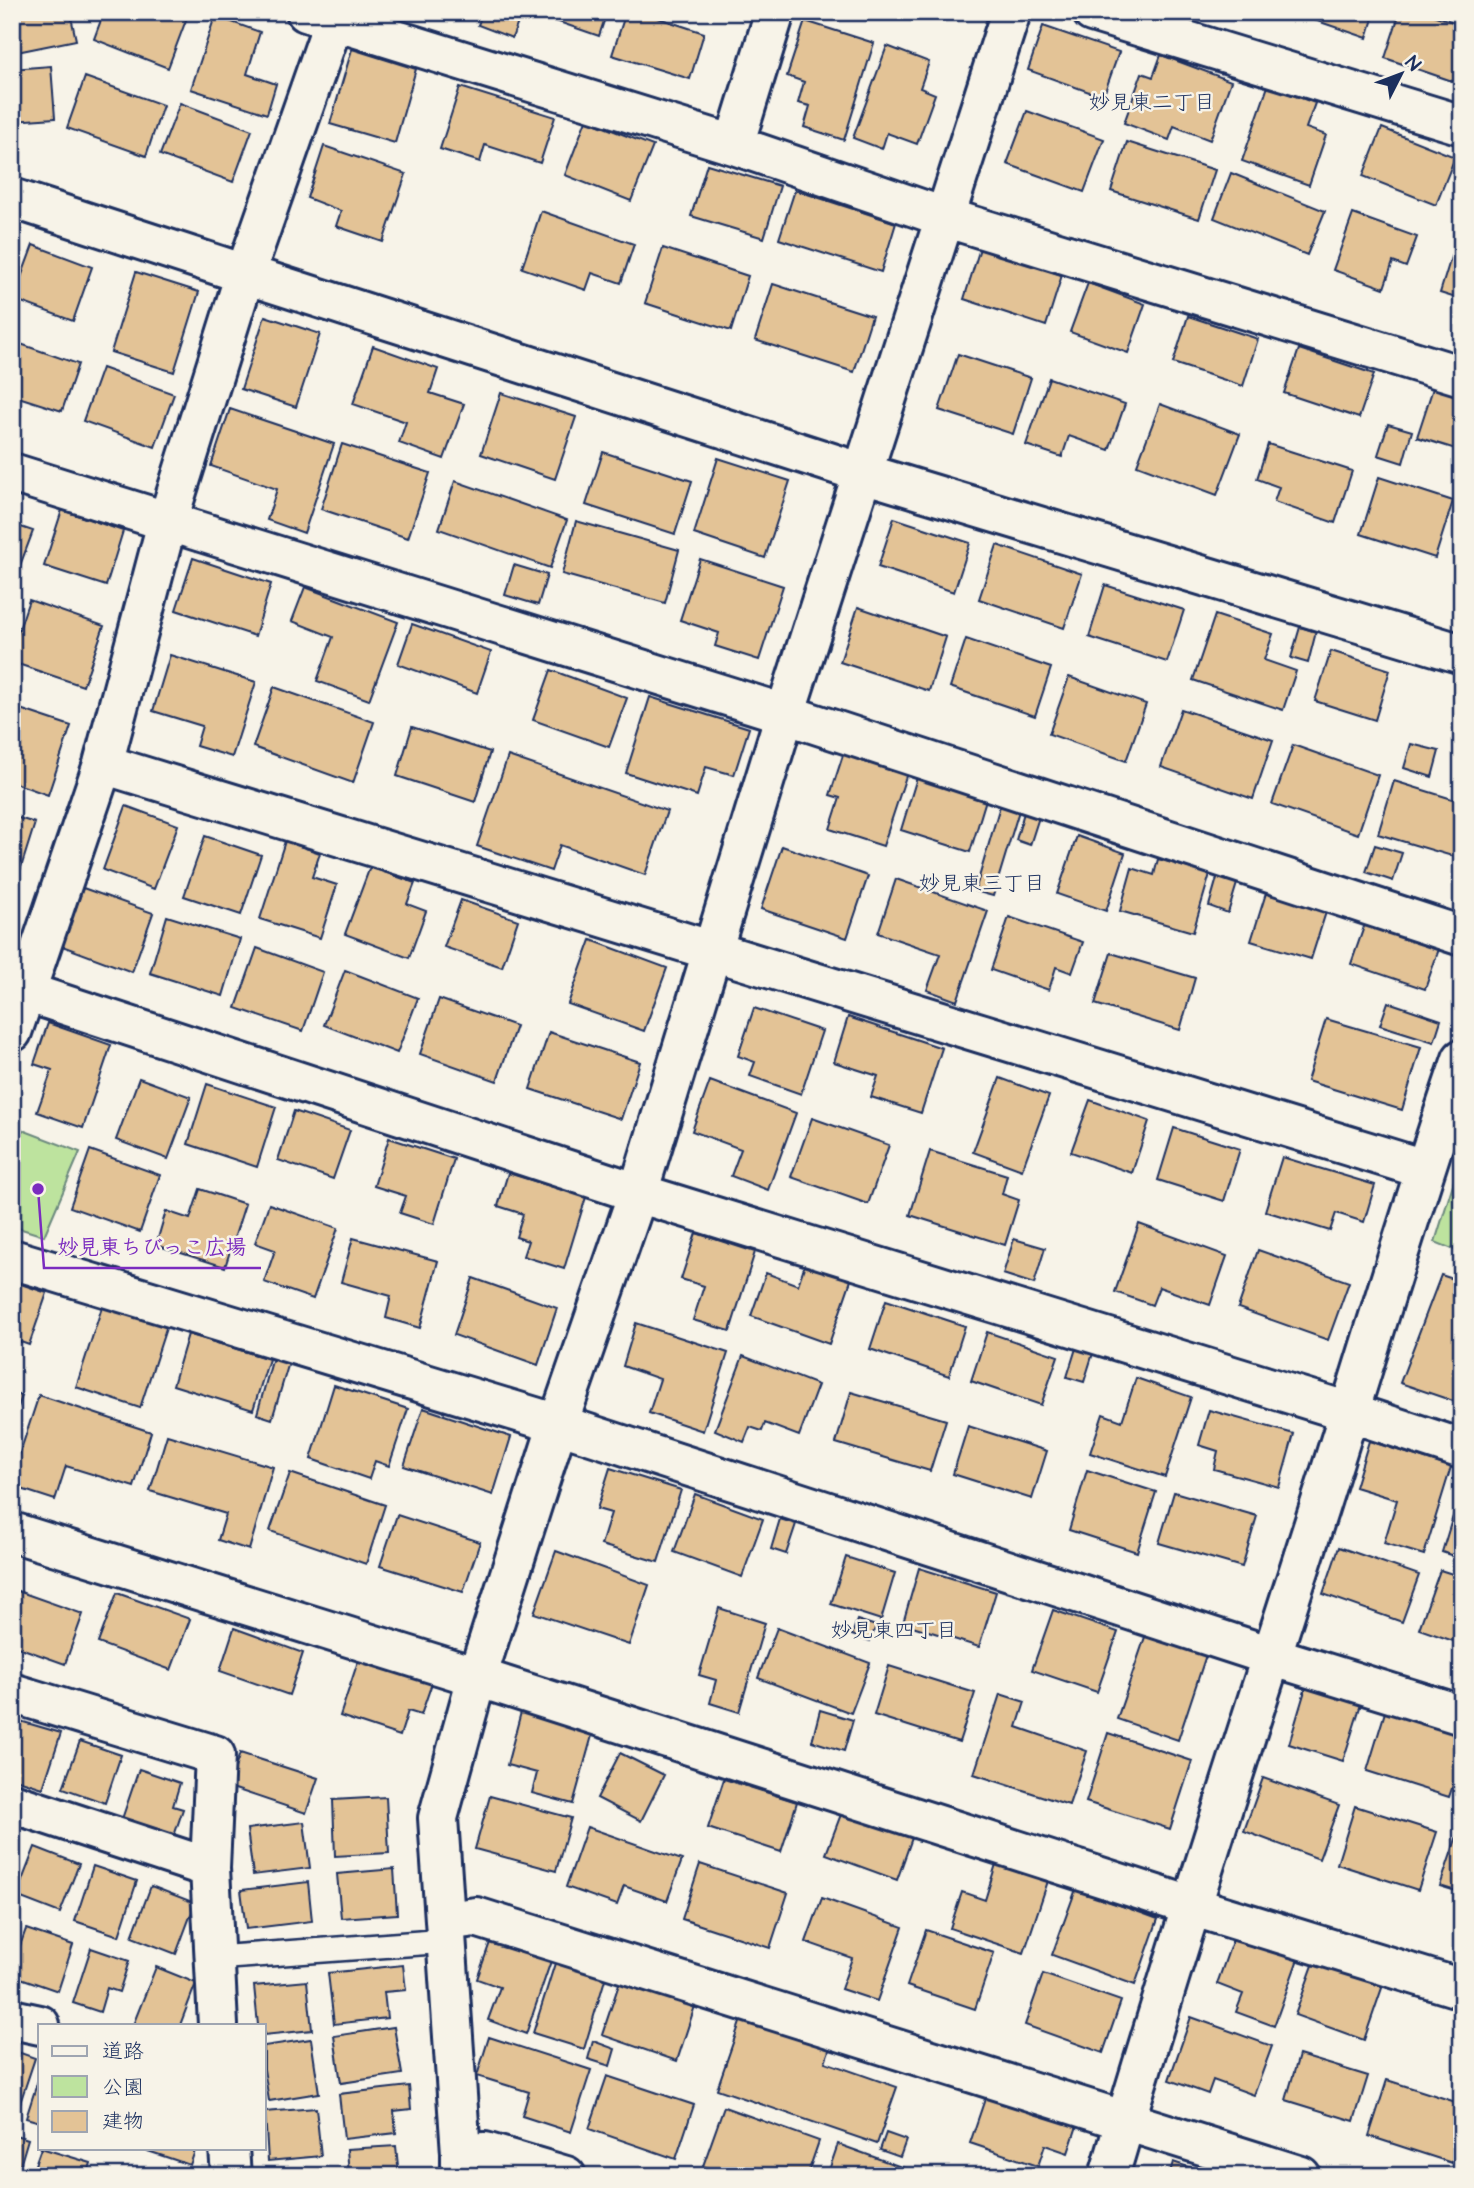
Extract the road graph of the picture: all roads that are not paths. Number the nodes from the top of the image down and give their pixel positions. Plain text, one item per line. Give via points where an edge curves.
1 (775, 12) edge
2 (1011, 12) edge
3 (1092, 12) edge
4 (326, 15) edge
5 (1462, 125) edge
6 (734, 145) junction
7 (12, 198) edge
8 (944, 217) junction
9 (245, 274) junction
10 (1462, 376) edge
11 (12, 472) edge
12 (863, 473) junction
13 (167, 523) junction
14 (1462, 654) edge
15 (785, 714) junction
16 (103, 764) junction
17 (1462, 936) edge
18 (711, 950) junction
19 (26, 992) junction
20 (12, 1032) edge
21 (1462, 1059) edge
22 (1424, 1169) junction
23 (638, 1193) junction
24 (12, 1259) edge
25 (1349, 1412) junction
26 (558, 1424) junction
27 (1462, 1448) edge
28 (12, 1532) edge
29 (1271, 1656) junction
30 (477, 1676) junction
31 (12, 1693) edge
32 (1462, 1715) edge
33 (12, 1803) edge
34 (210, 1868) junction
35 (1191, 1906) junction
36 (446, 1931) junction
37 (215, 1958) junction
38 (1462, 1989) edge
39 (12, 2018) edge
40 (38, 2024) edge
41 (218, 2024) edge
42 (1125, 2121) junction
43 (229, 2150) edge
44 (461, 2165) edge
45 (232, 2176) edge
46 (566, 2176) edge
47 (1109, 2176) edge
48 (1301, 2176) edge

1 - 6 street
2 - 8 street
3 - 5 street
4 - 6 street
4 - 9 street
6 - 8 street
7 - 9 street
8 - 10 street
8 - 12 street
9 - 12 street
9 - 13 street
11 - 13 street
12 - 14 street
12 - 15 street
13 - 15 street
13 - 16 street
15 - 17 street
15 - 18 street
16 - 18 street
16 - 19 street
18 - 22 street
18 - 23 street
19 - 20 street
19 - 23 street
21 - 22 street
22 - 25 street
23 - 25 street
23 - 26 street
24 - 26 street
25 - 27 street
25 - 29 street
26 - 29 street
26 - 30 street
28 - 30 street
29 - 32 street
29 - 35 street
30 - 35 street
30 - 36 street via 438,1818
31 - 34 street via 215,1755
33 - 34 street
34 - 37 street
35 - 38 street
35 - 42 street
36 - 37 lane
36 - 42 street via 476,1917
36 - 44 street
37 - 41 street
39 - 40 street
42 - 47 street
42 - 48 street
43 - 45 street
44 - 46 street via 485,2152

